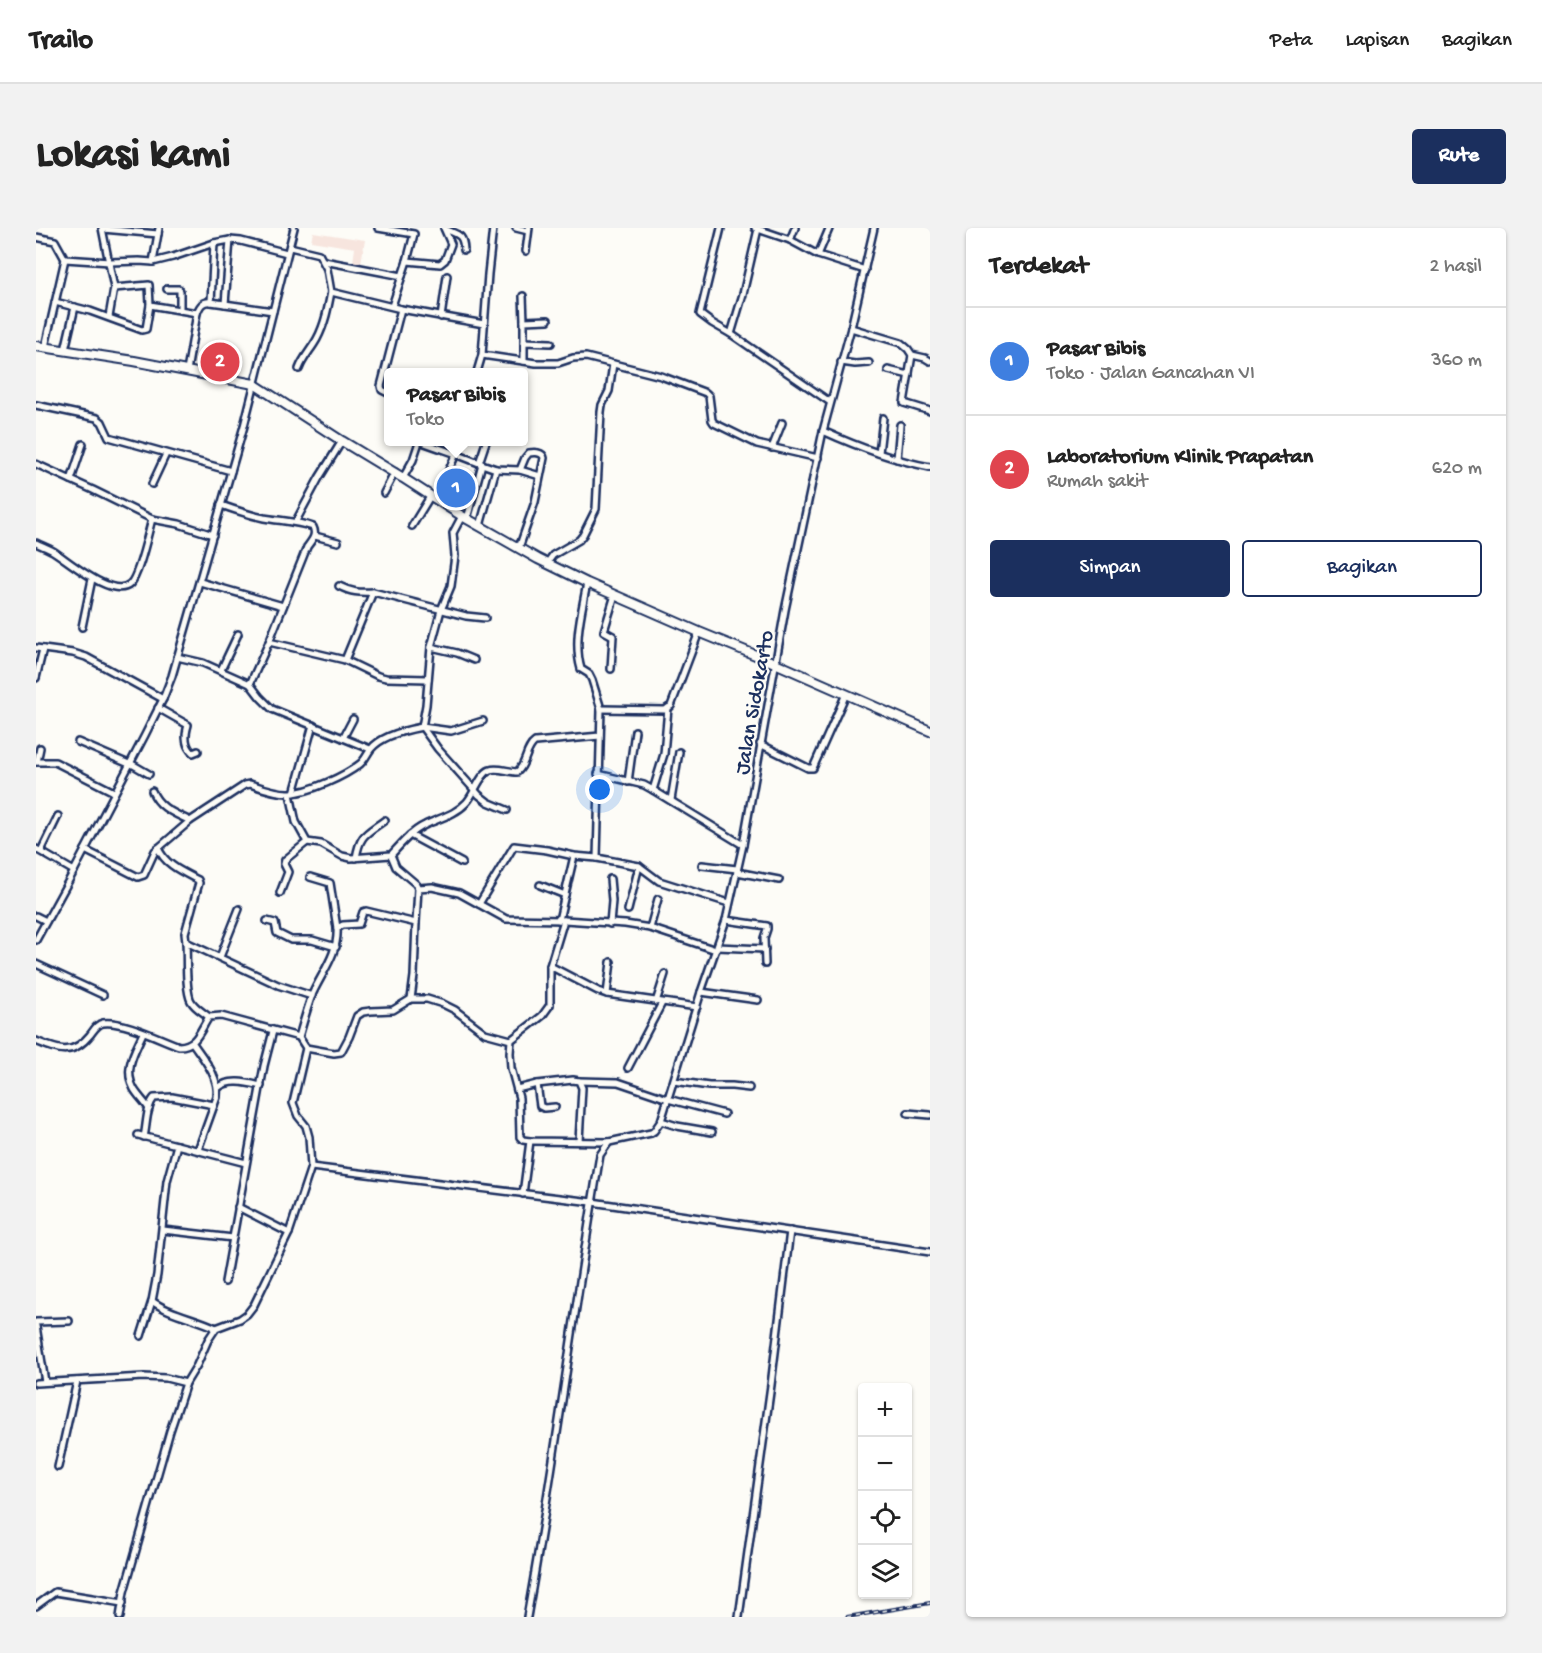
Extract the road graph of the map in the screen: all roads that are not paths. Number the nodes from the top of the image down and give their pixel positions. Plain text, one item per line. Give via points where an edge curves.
1 (294, 228) edge
2 (378, 228) edge
3 (493, 228) edge
4 (516, 228) edge
5 (721, 228) edge
6 (795, 228) edge
7 (874, 228) edge
8 (103, 229) edge
9 (445, 229) edge
10 (756, 229) edge
11 (829, 229) edge
12 (528, 230) edge
13 (159, 231) edge
14 (415, 231) edge
15 (36, 237) edge
16 (230, 240) junction
17 (790, 240) junction
18 (214, 243) junction
19 (288, 250) junction
20 (464, 250) dead end
21 (526, 250) dead end
22 (818, 255) junction
23 (65, 259) junction
24 (324, 261) junction
25 (407, 261) junction
26 (110, 262) junction
27 (153, 262) junction
28 (865, 270) junction
29 (402, 276) junction
30 (447, 276) dead end
31 (114, 288) junction
32 (167, 289) dead end
33 (331, 292) junction
34 (523, 296) dead end
35 (55, 302) junction
36 (211, 302) junction
37 (225, 304) junction
38 (150, 305) junction
39 (392, 306) junction
40 (75, 307) junction
41 (180, 309) junction
42 (401, 309) junction
43 (273, 311) junction
44 (197, 313) junction
45 (109, 317) junction
46 (441, 317) junction
47 (548, 320) dead end
48 (524, 321) junction
49 (484, 324) junction
50 (850, 328) junction
51 (731, 334) junction
52 (524, 342) junction
53 (551, 343) dead end
54 (40, 347) edge
55 (65, 350) junction
56 (482, 355) junction
57 (912, 355) junction
58 (524, 361) junction
59 (930, 361) edge
60 (841, 362) junction
61 (870, 363) dead end
62 (613, 364) junction
63 (386, 368) edge
64 (478, 368) edge
65 (299, 369) dead end
66 (888, 370) dead end
67 (187, 371) junction
68 (384, 374) edge
69 (909, 375) junction
70 (254, 384) junction
71 (384, 391) edge
72 (830, 402) junction
73 (36, 405) edge
74 (930, 411) edge
75 (883, 418) dead end
76 (782, 423) dead end
77 (900, 425) dead end
78 (823, 431) junction
79 (342, 441) junction
80 (83, 444) dead end
81 (419, 446) edge
82 (434, 446) edge
83 (485, 446) edge
84 (772, 448) junction
85 (879, 453) junction
86 (166, 454) junction
87 (456, 454) junction
88 (818, 458) junction
89 (897, 459) junction
90 (36, 464) edge
91 (481, 464) junction
92 (930, 467) edge
93 (496, 469) junction
94 (520, 470) junction
95 (231, 471) junction
96 (395, 472) junction
97 (540, 476) junction
98 (404, 478) junction
99 (71, 480) junction
100 (152, 484) dead end
101 (384, 493) dead end
102 (433, 497) junction
103 (221, 505) junction
104 (464, 517) junction
105 (152, 519) junction
106 (296, 521) junction
107 (412, 526) dead end
108 (480, 526) junction
109 (213, 536) junction
110 (315, 536) junction
111 (339, 542) dead end
112 (36, 543) edge
113 (519, 548) junction
114 (547, 563) junction
115 (92, 579) junction
116 (200, 582) junction
117 (587, 583) junction
118 (339, 586) dead end
119 (373, 592) junction
120 (615, 595) junction
121 (282, 606) junction
122 (441, 610) junction
123 (485, 618) dead end
124 (82, 627) dead end
125 (699, 632) junction
126 (238, 634) dead end
127 (269, 642) junction
128 (431, 647) junction
129 (39, 649) edge
130 (177, 657) junction
131 (345, 660) junction
132 (474, 660) dead end
133 (775, 663) junction
134 (611, 669) dead end
135 (221, 670) junction
136 (36, 678) edge
137 (428, 679) junction
138 (250, 684) junction
139 (846, 694) junction
140 (163, 699) junction
141 (158, 708) junction
142 (668, 708) junction
143 (601, 709) junction
144 (353, 719) dead end
145 (483, 721) dead end
146 (313, 725) junction
147 (422, 727) junction
148 (635, 731) dead end
149 (930, 731) edge
150 (600, 736) junction
151 (343, 738) junction
152 (78, 741) dead end
153 (760, 744) junction
154 (40, 748) dead end
155 (370, 749) junction
156 (198, 751) dead end
157 (679, 752) dead end
158 (36, 762) edge
159 (130, 764) junction
160 (149, 774) dead end
161 (598, 774) junction
162 (628, 782) junction
163 (476, 790) junction
164 (654, 790) junction
165 (152, 791) dead end
166 (114, 792) junction
167 (292, 793) junction
168 (671, 800) junction
169 (507, 810) dead end
170 (58, 816) dead end
171 (385, 820) dead end
172 (190, 822) junction
173 (410, 836) junction
174 (307, 842) junction
175 (743, 845) junction
176 (158, 848) junction
177 (38, 850) edge
178 (85, 850) junction
179 (391, 855) junction
180 (573, 856) junction
181 (356, 858) junction
182 (597, 858) junction
183 (462, 863) dead end
184 (702, 865) dead end
185 (639, 866) junction
186 (737, 871) junction
187 (74, 872) junction
188 (310, 877) dead end
189 (610, 879) dead end
190 (779, 880) dead end
191 (540, 885) dead end
192 (418, 888) junction
193 (280, 893) dead end
194 (565, 895) junction
195 (658, 899) dead end
196 (729, 903) junction
197 (480, 904) junction
198 (239, 909) dead end
199 (628, 910) dead end
200 (36, 916) edge
201 (562, 920) junction
202 (726, 920) junction
203 (46, 921) junction
204 (267, 921) dead end
205 (416, 923) junction
206 (610, 924) junction
207 (338, 928) junction
208 (650, 928) junction
209 (36, 940) edge
210 (186, 942) junction
211 (336, 947) junction
212 (716, 948) junction
213 (765, 949) junction
214 (220, 957) junction
215 (611, 962) dead end
216 (36, 964) edge
217 (765, 964) dead end
218 (550, 966) junction
219 (665, 974) dead end
220 (701, 992) junction
221 (607, 994) junction
222 (104, 995) dead end
223 (312, 996) junction
224 (411, 999) junction
225 (758, 1000) dead end
226 (659, 1002) junction
227 (697, 1007) junction
228 (209, 1017) junction
229 (273, 1031) junction
230 (143, 1033) junction
231 (299, 1037) junction
232 (511, 1040) junction
233 (36, 1041) edge
234 (192, 1042) junction
235 (306, 1048) junction
236 (628, 1068) dead end
237 (674, 1080) junction
238 (579, 1081) junction
239 (537, 1084) junction
240 (261, 1086) junction
241 (218, 1088) junction
242 (749, 1088) dead end
243 (517, 1089) junction
244 (668, 1099) junction
245 (214, 1105) junction
246 (555, 1107) dead end
247 (149, 1109) junction
248 (908, 1113) dead end
249 (724, 1114) dead end
250 (930, 1115) edge
251 (661, 1121) junction
252 (712, 1132) dead end
253 (138, 1135) dead end
254 (144, 1137) junction
255 (530, 1141) junction
256 (579, 1141) junction
257 (609, 1142) junction
258 (177, 1145) junction
259 (198, 1150) junction
260 (246, 1163) junction
261 (311, 1167) junction
262 (523, 1194) junction
263 (592, 1202) junction
264 (238, 1207) junction
265 (163, 1230) junction
266 (790, 1231) junction
267 (289, 1233) junction
268 (233, 1238) junction
269 (930, 1252) edge
270 (225, 1282) dead end
271 (152, 1301) junction
272 (69, 1321) dead end
273 (36, 1324) edge
274 (216, 1328) junction
275 (141, 1336) dead end
276 (37, 1347) edge
277 (39, 1370) edge
278 (77, 1381) junction
279 (45, 1382) junction
280 (36, 1383) edge
281 (186, 1383) junction
282 (58, 1467) dead end
283 (123, 1603) junction
284 (36, 1606) edge
285 (120, 1617) edge
286 (527, 1617) edge
287 (740, 1617) edge

1 - 19 street
2 - 14 street
3 - 49 street
4 - 12 street
5 - 51 street via 700,314
6 - 17 street
7 - 28 street, Jalan Sidokarto
8 - 13 street
8 - 26 street
9 - 20 street via 459,234
9 - 25 street via 450,244 442,263
10 - 17 street
10 - 51 street
11 - 22 street
12 - 21 street
13 - 27 street
14 - 25 street
15 - 23 street via 55,241
16 - 18 street
16 - 19 street
16 - 37 street
17 - 22 street
18 - 27 street
18 - 36 street
19 - 24 street via 319,254
19 - 43 street
22 - 28 street
23 - 26 street
23 - 35 street
24 - 29 street
24 - 33 street
25 - 29 street
26 - 27 street
26 - 31 street
28 - 50 street, Jalan Sidokarto
29 - 39 street
30 - 46 street
31 - 38 street via 149,285
31 - 45 street
32 - 41 street via 179,289
33 - 39 street
33 - 65 street via 324,324
34 - 48 street
35 - 40 street
35 - 54 street
36 - 37 street
36 - 44 street via 202,303
37 - 43 street
38 - 41 street
38 - 45 street via 145,330
39 - 42 street
40 - 45 street
40 - 55 street
41 - 44 street
42 - 46 street
42 - 63 street
43 - 70 street
44 - 67 street
46 - 49 street
47 - 48 street
48 - 52 street
49 - 56 street
50 - 57 street via 902,343
50 - 60 street, Jalan Sidokarto
51 - 72 street
52 - 53 street
52 - 58 street
54 - 55 main road
55 - 67 main road
56 - 58 street
56 - 64 street
57 - 59 street
57 - 69 street
58 - 62 street via 558,363 585,357
60 - 61 street
60 - 72 street, Jalan Sidokarto
62 - 84 street via 704,392 709,396 714,423
62 - 114 street via 601,412 596,509 579,540
66 - 69 street
67 - 70 main road
68 - 71 street
69 - 74 street via 904,403
70 - 79 main road
70 - 95 street
72 - 78 street, Jalan Sidokarto
73 - 86 street via 97,418 109,438
75 - 85 street
76 - 84 street
77 - 89 street
78 - 85 street
78 - 88 street, Jalan Sidokarto
79 - 96 main road
79 - 106 street
80 - 99 street
81 - 98 street
82 - 87 street
83 - 91 street
84 - 88 street
85 - 89 street
86 - 95 street
86 - 100 street
87 - 91 street
87 - 102 street
88 - 133 street, Jalan Sidokarto
89 - 92 street
90 - 99 street
91 - 93 street
91 - 104 street
93 - 94 street
93 - 108 street
94 - 97 street
94 - 97 street via 528,454 541,453 544,458
95 - 103 street
96 - 98 main road
96 - 101 street
97 - 113 street
98 - 102 main road
99 - 105 street
102 - 104 main road
102 - 107 street
103 - 106 street via 264,518
103 - 109 street
104 - 108 main road
104 - 122 street via 453,533 451,586
105 - 109 street
105 - 115 street via 131,584 118,588
106 - 110 street via 313,527
108 - 113 main road
109 - 116 street
110 - 111 street
110 - 121 street
112 - 115 street
113 - 114 main road
114 - 117 main road
115 - 124 street
116 - 121 street
116 - 130 street
117 - 120 main road
117 - 143 street via 578,629 580,665 592,680
118 - 119 street via 349,592
119 - 122 street
119 - 131 street
120 - 125 main road
120 - 134 street via 604,631 613,636
121 - 127 street
122 - 123 street
122 - 128 street
125 - 133 main road
125 - 142 street
126 - 135 street
127 - 131 street
127 - 138 street
128 - 132 street
128 - 137 street
129 - 136 street
129 - 140 street via 86,657
130 - 135 street
130 - 140 street
131 - 137 street via 386,678
133 - 139 main road
133 - 153 street, Jalan Sidokarto
135 - 138 street
137 - 147 street
138 - 146 street via 272,709
139 - 149 main road
139 - 153 street via 813,768
140 - 141 street
141 - 156 street via 188,725 188,747 193,753
141 - 159 street
142 - 143 street
142 - 164 street via 664,754
143 - 150 street
144 - 151 street
145 - 147 street via 451,731
146 - 151 street
146 - 167 street
147 - 155 street via 402,731
147 - 163 street
148 - 162 street
150 - 161 street
150 - 163 street via 535,742 521,769 489,770
151 - 155 street
152 - 159 street
153 - 175 street, Jalan Sidokarto
154 - 158 street
155 - 167 street via 350,771
157 - 168 street
158 - 166 street via 55,762
159 - 160 street
159 - 166 street
161 - 162 street
161 - 182 street
162 - 164 street
163 - 169 street via 488,802
163 - 173 street via 450,815
164 - 168 street
165 - 172 street via 164,808
166 - 178 street
167 - 172 street via 245,785
167 - 174 street via 296,822
168 - 175 street
170 - 177 street
171 - 181 street via 362,837
172 - 176 street
173 - 179 street
173 - 183 street
174 - 181 street
174 - 193 street via 285,860 288,872
175 - 186 street, Jalan Sidokarto
176 - 178 street via 144,875 138,877
176 - 210 street via 168,863 199,883 184,933
177 - 187 street
178 - 187 street
179 - 181 street
179 - 192 street via 396,867
180 - 182 street
180 - 194 street
180 - 197 street via 514,846
182 - 185 street
184 - 186 street
185 - 196 street via 658,881
185 - 199 street
186 - 190 street
186 - 196 street, Jalan Sidokarto
187 - 203 street
188 - 207 street via 330,883
189 - 206 street
191 - 194 street
192 - 197 street via 459,893
192 - 205 street
194 - 201 street
195 - 208 street
196 - 202 street, Jalan Sidokarto
197 - 201 street via 506,919
198 - 214 street
200 - 203 street
201 - 206 street
201 - 218 street
202 - 212 street, Jalan Sidokarto
202 - 213 street via 767,926
203 - 209 street
204 - 211 street via 275,923 278,933 291,940 312,940
205 - 207 street via 366,911 359,924
205 - 224 street
206 - 208 street
207 - 211 street
208 - 212 street
210 - 214 street
210 - 228 street via 190,999
211 - 223 street
212 - 213 street
212 - 220 street, Jalan Sidokarto
213 - 217 street
214 - 223 street via 278,985
215 - 221 street
216 - 222 street
218 - 221 street
218 - 232 street via 549,1008
219 - 226 street
220 - 225 street
220 - 227 street, Jalan Sidokarto
221 - 226 street
223 - 231 street
224 - 232 street via 443,1004 485,1033
224 - 235 street via 393,1010 357,1016 341,1052
226 - 227 street
226 - 236 street
227 - 237 street, Jalan Sidokarto
228 - 229 street via 221,1016
228 - 234 street
229 - 231 street
229 - 240 street
230 - 233 street via 105,1023 96,1026 83,1042 65,1050
230 - 234 street via 178,1046
230 - 247 street via 129,1072 135,1090
231 - 235 street
232 - 243 street via 511,1068
234 - 241 street
235 - 261 street via 293,1107 306,1126
237 - 242 street
237 - 244 street, Jalan Sidokarto
238 - 239 street
238 - 244 street via 614,1081
238 - 256 street
239 - 243 street
239 - 246 street via 540,1106
240 - 241 street via 242,1082 225,1083
240 - 260 street
241 - 245 street
243 - 255 street via 520,1137
244 - 249 street
244 - 251 street, Jalan Sidokarto
245 - 247 street via 158,1097
245 - 259 street
247 - 254 street
248 - 250 street
251 - 252 street
251 - 257 street via 651,1133
253 - 254 street
254 - 258 street
255 - 256 street
255 - 262 street
256 - 257 street
257 - 263 street via 600,1155
258 - 259 street
258 - 265 street via 167,1181
259 - 260 street
260 - 264 street
261 - 262 street
261 - 267 street
262 - 263 street
263 - 266 street
263 - 286 street
264 - 267 street
264 - 268 street
265 - 268 street
265 - 271 street
266 - 269 street
266 - 287 street
267 - 274 street via 254,1305 240,1319
268 - 270 street
271 - 274 street
271 - 275 street
272 - 273 street
273 - 276 street
274 - 281 street
276 - 277 street
277 - 279 street
278 - 279 street
278 - 281 street via 144,1377
278 - 282 street
279 - 280 street
281 - 283 street
283 - 284 street via 56,1592
283 - 285 street

